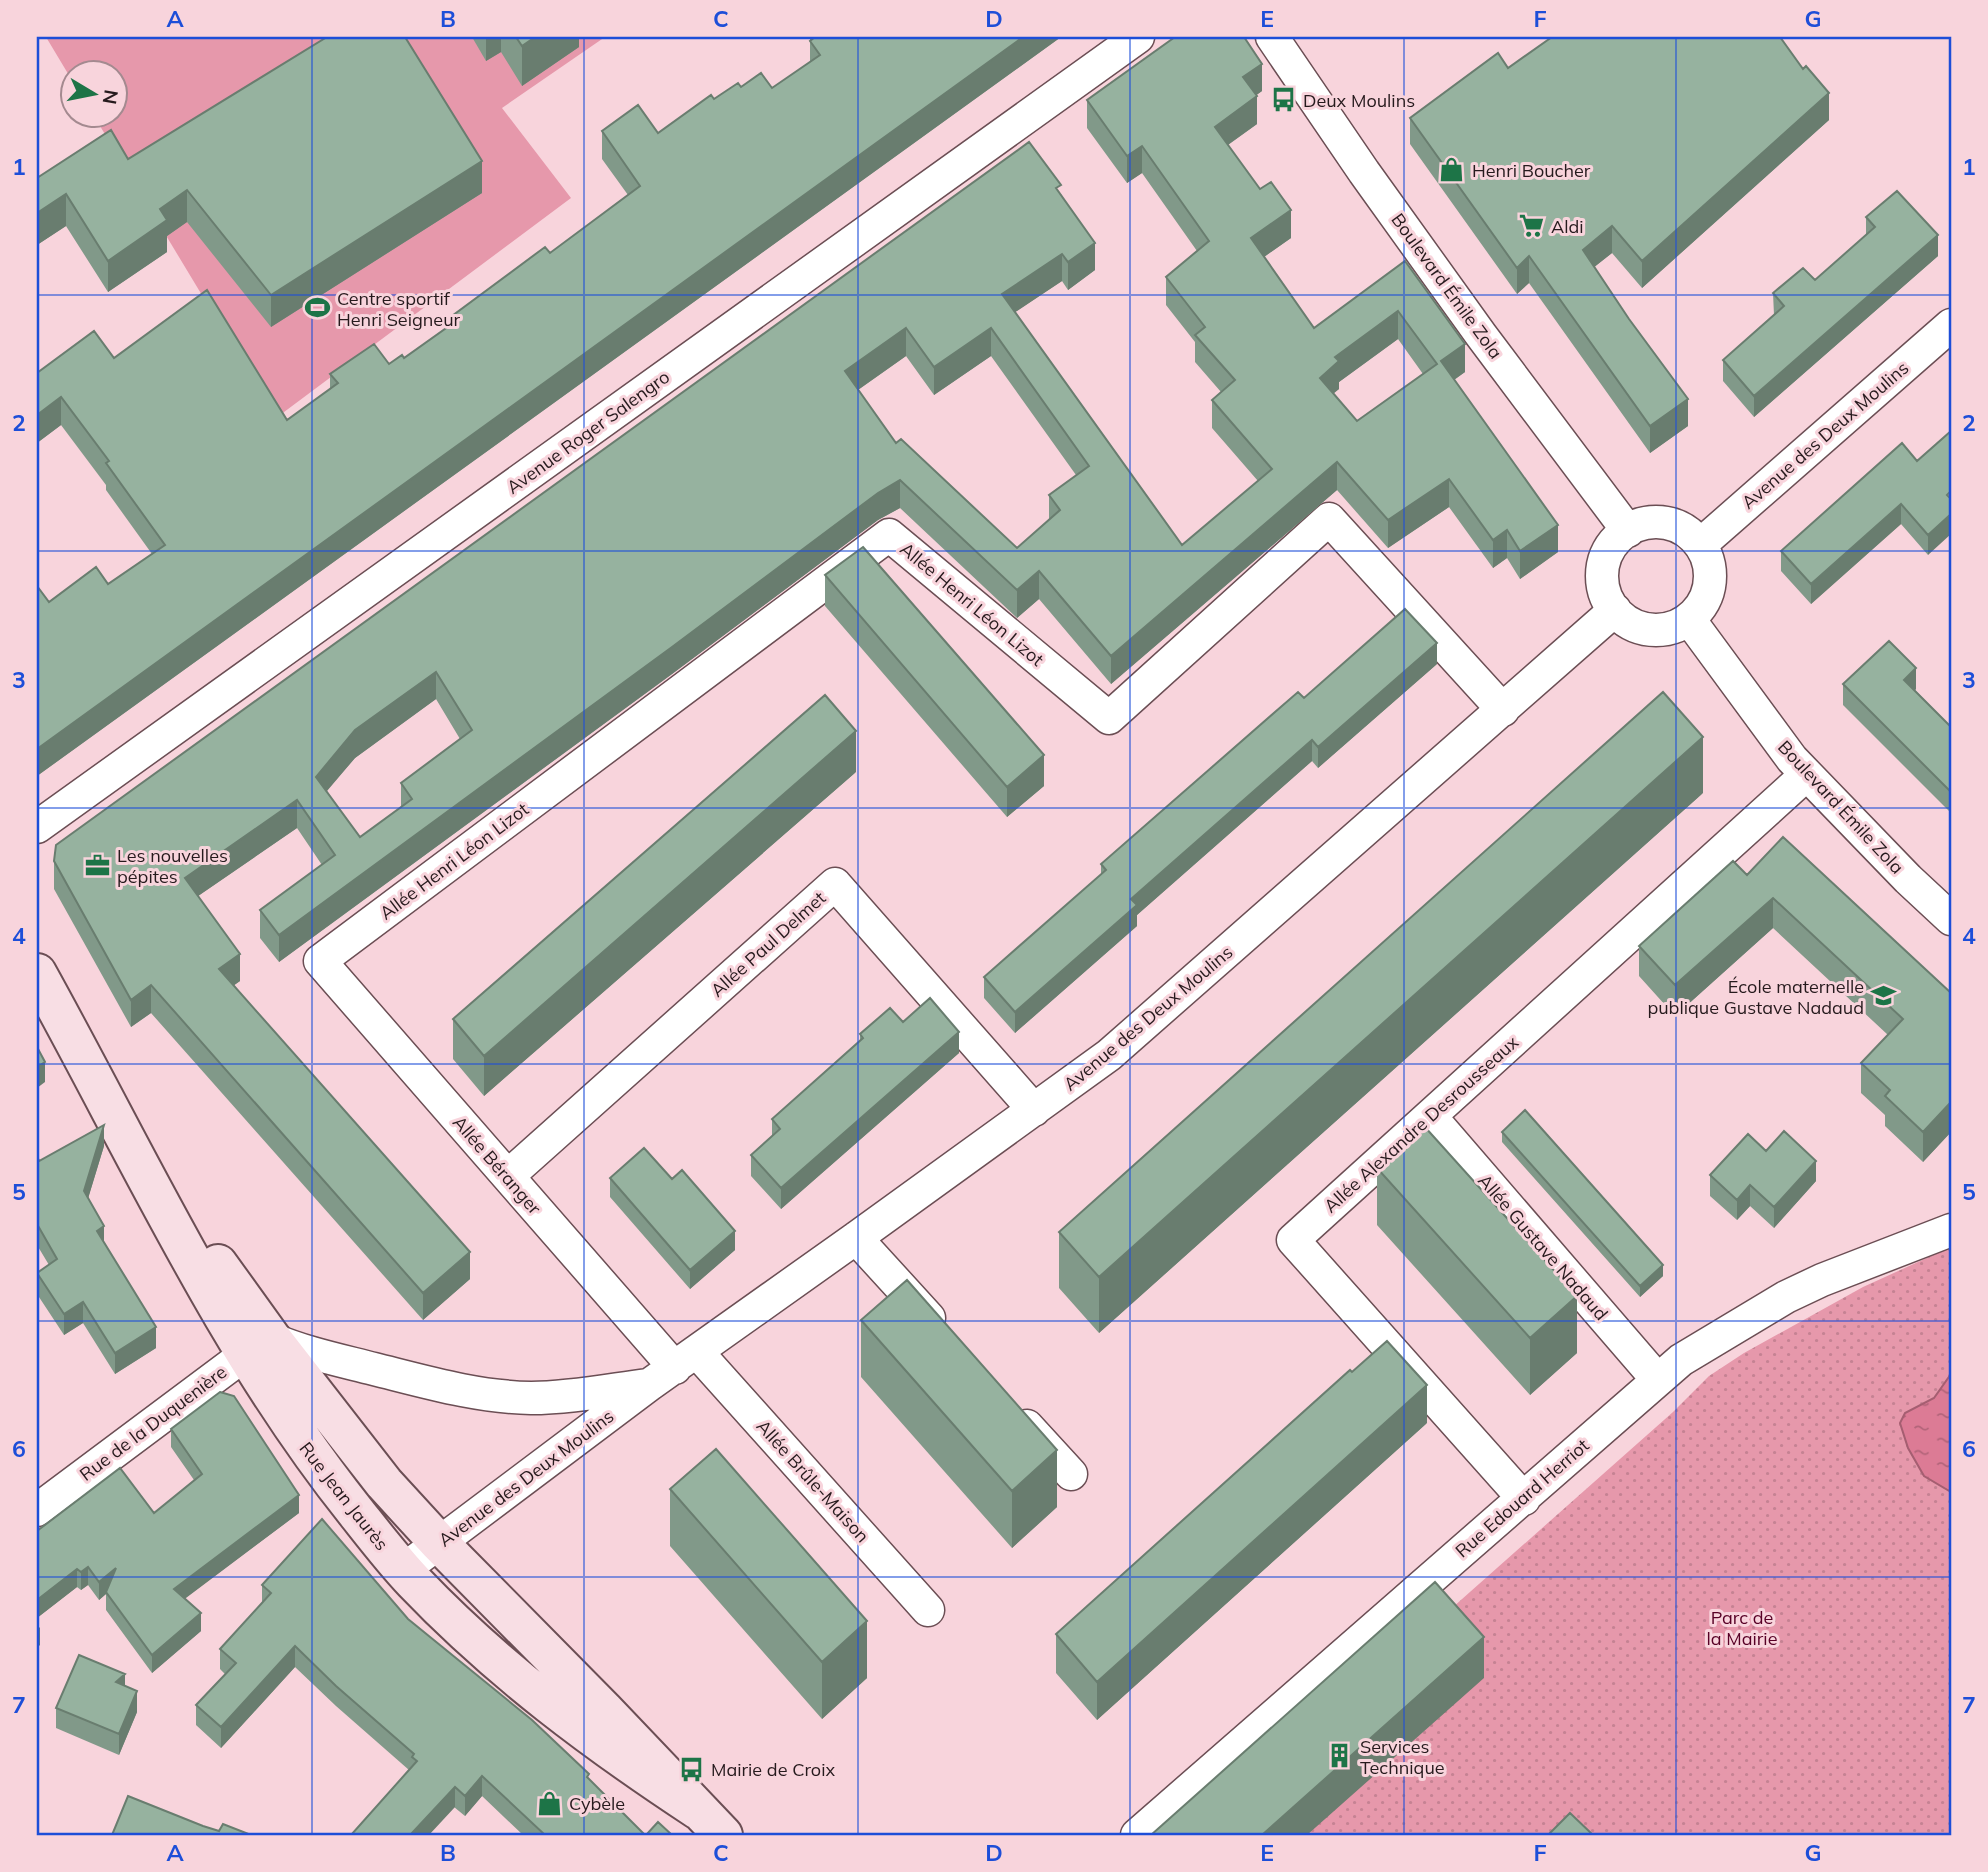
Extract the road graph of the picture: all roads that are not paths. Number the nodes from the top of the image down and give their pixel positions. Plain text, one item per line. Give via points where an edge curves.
1 (1139, 37) edge
2 (1272, 37) edge
3 (1951, 324) edge
4 (1628, 531) junction
5 (1700, 545) junction
6 (1615, 610) junction
7 (1689, 619) junction
8 (1503, 710) junction
9 (1807, 775) junction
10 (37, 827) edge
11 (1951, 919) edge
12 (320, 961) joint
13 (37, 973) edge
14 (1034, 1110) junction
15 (1430, 1116) junction
16 (508, 1176) junction
17 (1951, 1230) edge
18 (856, 1238) junction
19 (950, 1341) edge
20 (259, 1347) junction
21 (673, 1369) junction
22 (1657, 1379) junction
23 (1006, 1403) edge
24 (1071, 1475) dead end
25 (1524, 1499) junction
26 (37, 1510) edge
27 (439, 1543) junction
28 (403, 1570) junction
29 (929, 1610) dead end
30 (710, 1823) edge
31 (1137, 1835) edge

1 - 10 street, Avenue Roger Salengro
2 - 4 street, Boulevard Émile Zola via 1364,173
3 - 5 street, Avenue des Deux Moulins
4 - 5 street via 1662,523 1679,528
4 - 6 street via 1614,543 1603,568 1606,595
5 - 7 street via 1710,570 1708,588 1702,605
6 - 7 street via 1646,629 1664,629
6 - 8 street, Avenue des Deux Moulins
7 - 9 street, Boulevard Émile Zola
8 - 12 street, Allée Henri Léon Lizot via 1329,519 1109,718 889,535
8 - 14 street, Avenue des Deux Moulins via 1126,1041
9 - 11 street, Boulevard Émile Zola
9 - 15 street, Allée Alexandre Desrousseaux
12 - 16 street, Allée Béranger
13 - 20 main road, Rue Jean Jaurès via 180,1242
14 - 16 street, Allée Paul Delmet via 835,884
14 - 18 street, Avenue des Deux Moulins
15 - 22 street, Allée Gustave Nadaud
15 - 25 street, Allée Alexandre Desrousseaux via 1293,1240
16 - 21 street, Allée Béranger
17 - 22 street, Rue Edouard Herriot via 1786,1297 1702,1346
18 - 19 street
18 - 21 street, Avenue des Deux Moulins
20 - 21 street, Avenue des Deux Moulins via 301,1350 500,1396 566,1396
20 - 26 street, Rue de la Duquenière
20 - 27 main road, Rue Jean Jaurès via 350,1440
20 - 28 main road, Rue Jean Jaurès via 325,1474
21 - 27 street, Avenue des Deux Moulins
21 - 29 street, Allée Brûle-Maison
22 - 25 street, Rue Edouard Herriot
23 - 24 street
25 - 31 street, Rue Edouard Herriot
27 - 28 street, Avenue des Deux Moulins
27 - 30 main road, Rue Jean Jaurès
28 - 30 main road, Rue Jean Jaurès via 550,1707

